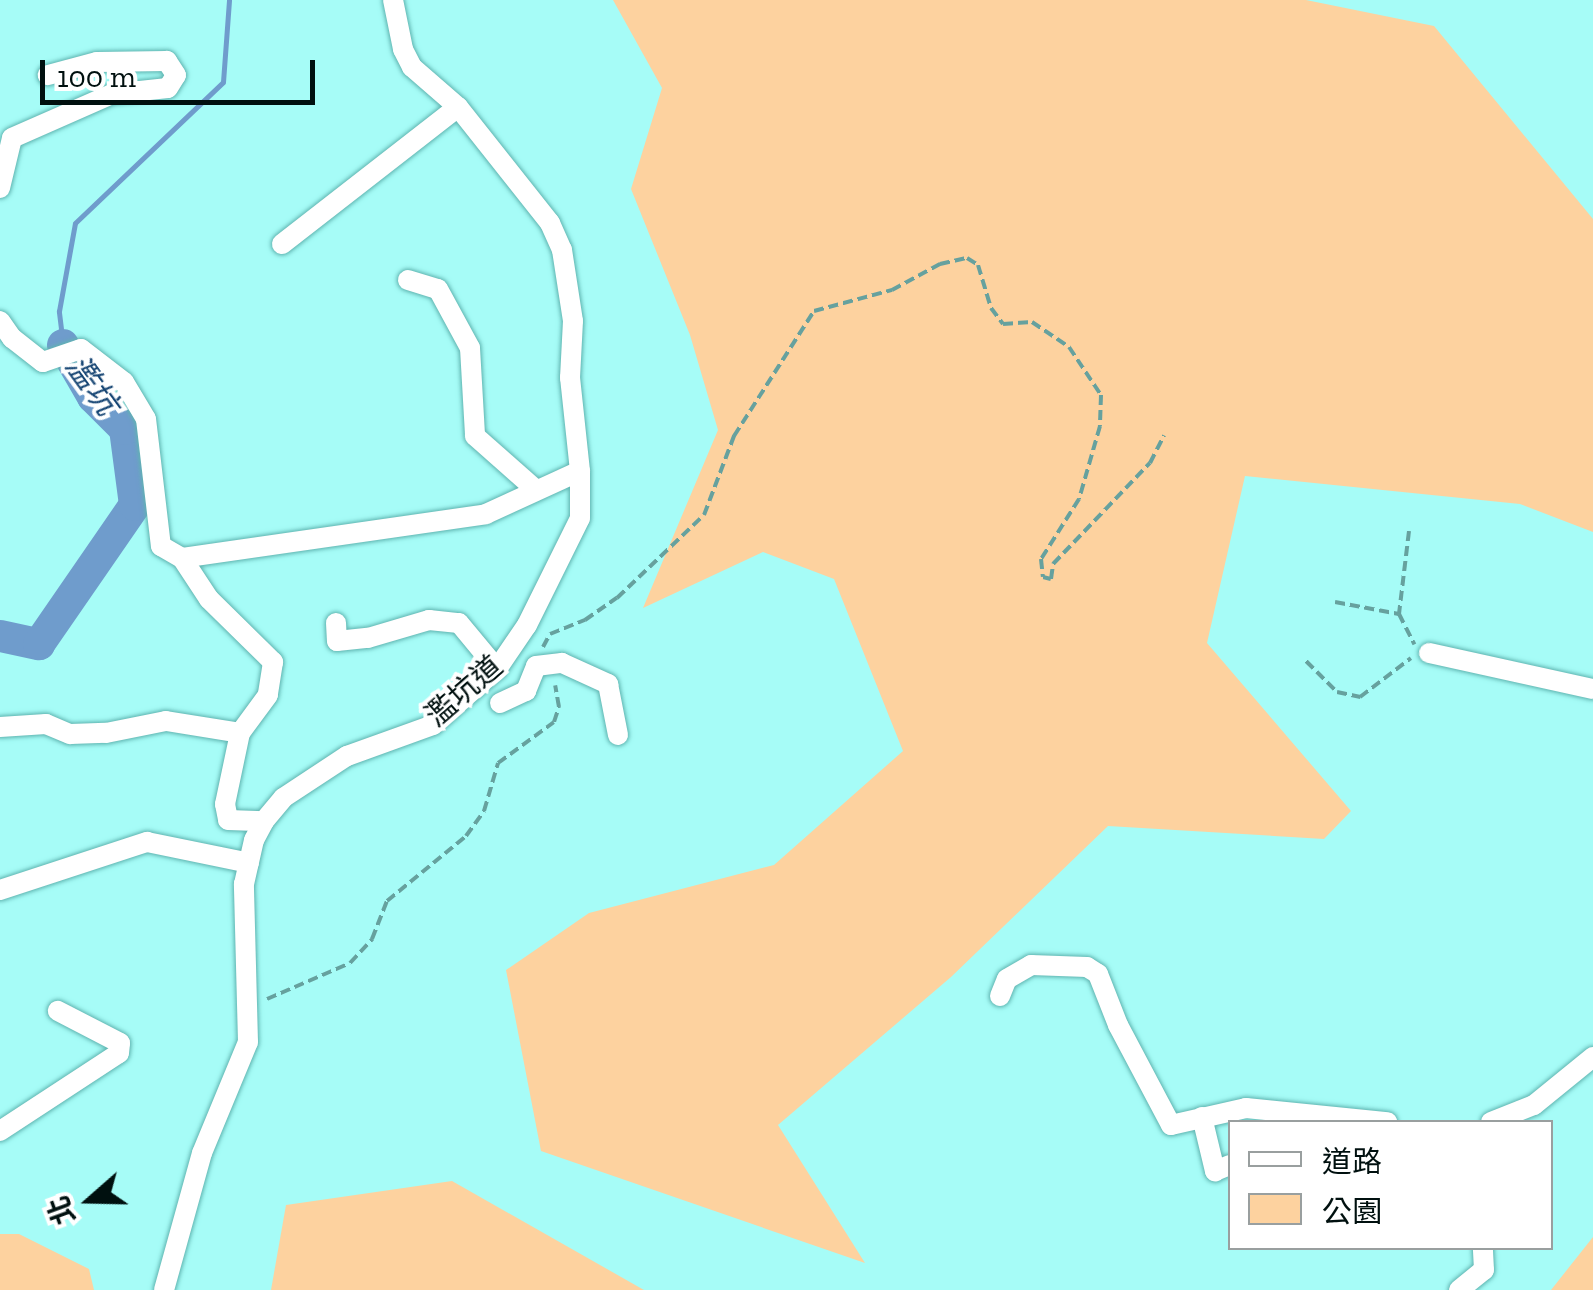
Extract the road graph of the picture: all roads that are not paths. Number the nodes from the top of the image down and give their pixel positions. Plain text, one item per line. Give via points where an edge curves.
1 (393, 0) edge
2 (48, 75) dead end
3 (458, 107) junction
4 (0, 188) edge
5 (282, 244) dead end
6 (408, 280) dead end
7 (0, 320) edge
8 (580, 471) junction
9 (536, 490) junction
10 (182, 558) junction
11 (336, 623) dead end
12 (1429, 652) dead end
13 (497, 669) junction
14 (1593, 690) edge
15 (500, 703) dead end
16 (0, 727) edge
17 (240, 733) junction
18 (618, 735) dead end
19 (264, 821) junction
20 (249, 863) junction
21 (0, 890) edge
22 (1000, 996) dead end
23 (58, 1011) dead end
24 (1593, 1057) edge
25 (1202, 1116) junction
26 (1358, 1120) edge
27 (1496, 1120) edge
28 (0, 1130) edge
29 (1228, 1166) edge
30 (1483, 1250) edge
31 (164, 1290) edge
32 (1459, 1290) edge

1 - 3 street, 濫坑道 via 412,67
2 - 4 street via 97,62 166,60 176,75 168,88 112,94 12,138
3 - 5 street
3 - 8 street, 濫坑道 via 550,224 562,250
6 - 9 street via 438,289 470,348 474,436
7 - 10 street via 43,362 81,349 124,382 146,419 161,546
8 - 9 street
8 - 13 street, 濫坑道 via 580,518 527,625
9 - 10 street via 486,514
10 - 17 street via 209,599 273,662 268,696
11 - 13 street via 337,641 429,620 458,623
12 - 14 street
13 - 19 street, 濫坑道 via 433,724 348,756 283,798
15 - 18 street via 526,691 536,666 562,663 608,684
16 - 17 street via 46,724 70,734 106,733 166,721
17 - 19 street via 224,804 228,820
19 - 20 street, 濫坑道
20 - 21 street via 147,842
20 - 31 street, 濫坑道 via 248,1042 202,1153
22 - 25 street via 1007,979 1032,965 1098,974 1170,1125
23 - 28 street via 120,1044 119,1053
24 - 27 street via 1534,1105
25 - 26 street via 1246,1108
25 - 29 street via 1216,1170
30 - 32 street via 1484,1270

